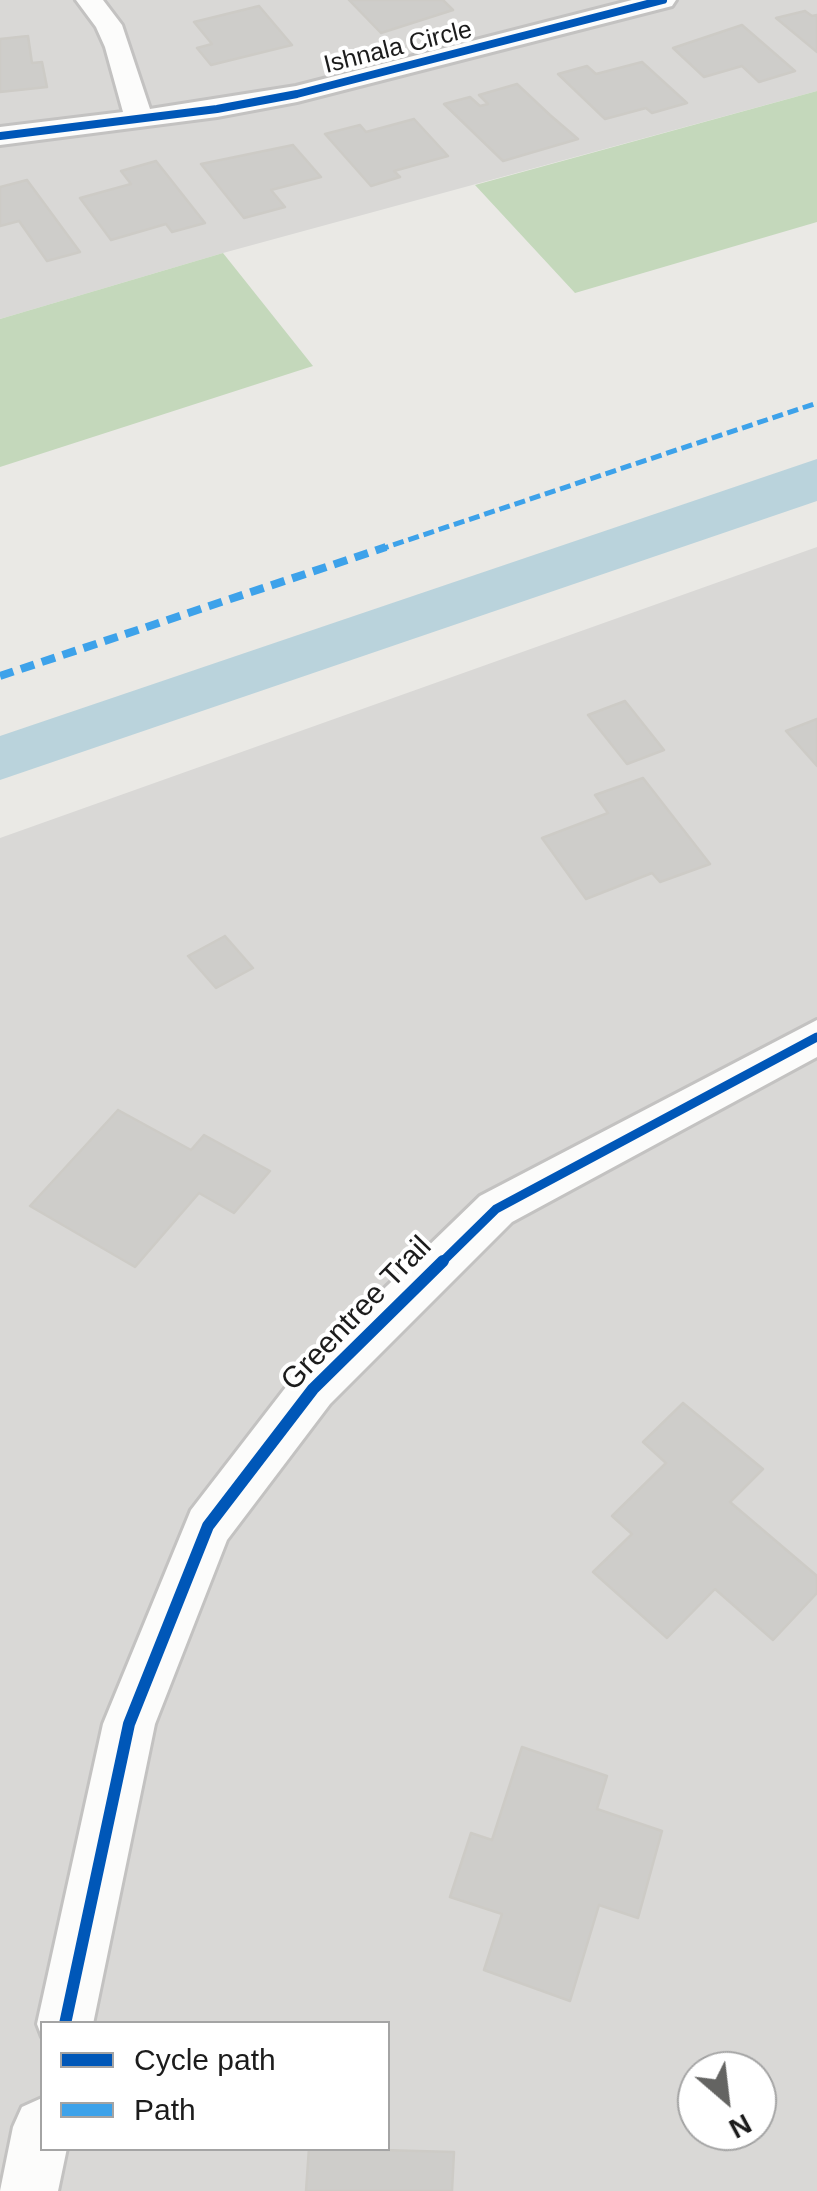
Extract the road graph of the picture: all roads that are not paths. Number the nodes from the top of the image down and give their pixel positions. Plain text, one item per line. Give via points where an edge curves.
1 (89, 0) edge
2 (663, 0) edge
3 (139, 119) junction
4 (0, 136) edge
5 (817, 1037) edge
6 (66, 2021) edge
7 (40, 2137) edge
8 (29, 2191) edge

1 - 3 street via 119,47
2 - 3 street, Ishnala Circle via 316,90
3 - 4 street, Ishnala Circle
5 - 6 street, Greentree Trail via 496,1208 313,1389 208,1526 130,1724
7 - 8 street

